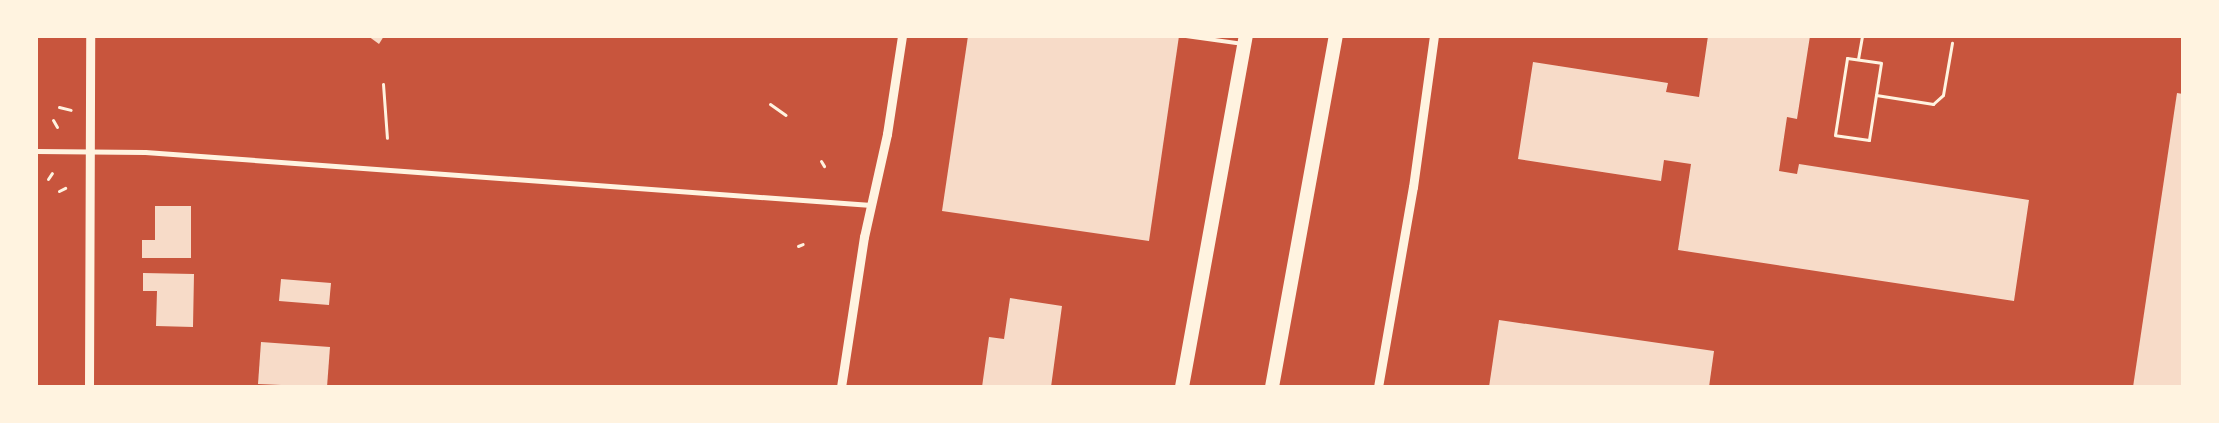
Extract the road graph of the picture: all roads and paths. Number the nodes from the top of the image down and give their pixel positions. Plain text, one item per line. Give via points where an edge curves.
1 (90, 36) edge
2 (902, 36) edge
3 (1186, 36) edge
4 (1336, 36) edge
5 (1434, 36) edge
6 (1862, 36) edge
7 (1245, 40) edge
8 (1952, 43) dead end
9 (1858, 59) junction
10 (382, 84) dead end
11 (1876, 95) junction
12 (770, 104) dead end
13 (60, 107) dead end
14 (72, 110) dead end
15 (786, 115) dead end
16 (53, 120) dead end
17 (57, 127) dead end
18 (387, 138) dead end
19 (36, 151) edge
20 (88, 152) junction
21 (821, 161) dead end
22 (824, 166) dead end
23 (52, 174) dead end
24 (48, 179) dead end
25 (65, 188) dead end
26 (59, 190) dead end
27 (871, 205) junction
28 (803, 244) dead end
29 (798, 246) dead end
30 (88, 387) edge
31 (841, 387) edge
32 (1182, 387) edge
33 (1272, 387) edge
34 (1378, 387) edge

1 - 20 street
2 - 27 street via 887,134
3 - 7 lane
4 - 33 highway
5 - 34 street via 1413,187
6 - 9 path
7 - 32 highway
8 - 11 path via 1943,96 1933,104
9 - 11 path via 1881,63
9 - 11 path via 1847,58 1835,135 1870,140
10 - 18 path
12 - 15 path
13 - 14 path
16 - 17 path
19 - 20 street
20 - 27 street via 247,159
20 - 30 street
21 - 22 path
23 - 24 path
25 - 26 path
27 - 31 street
28 - 29 path

